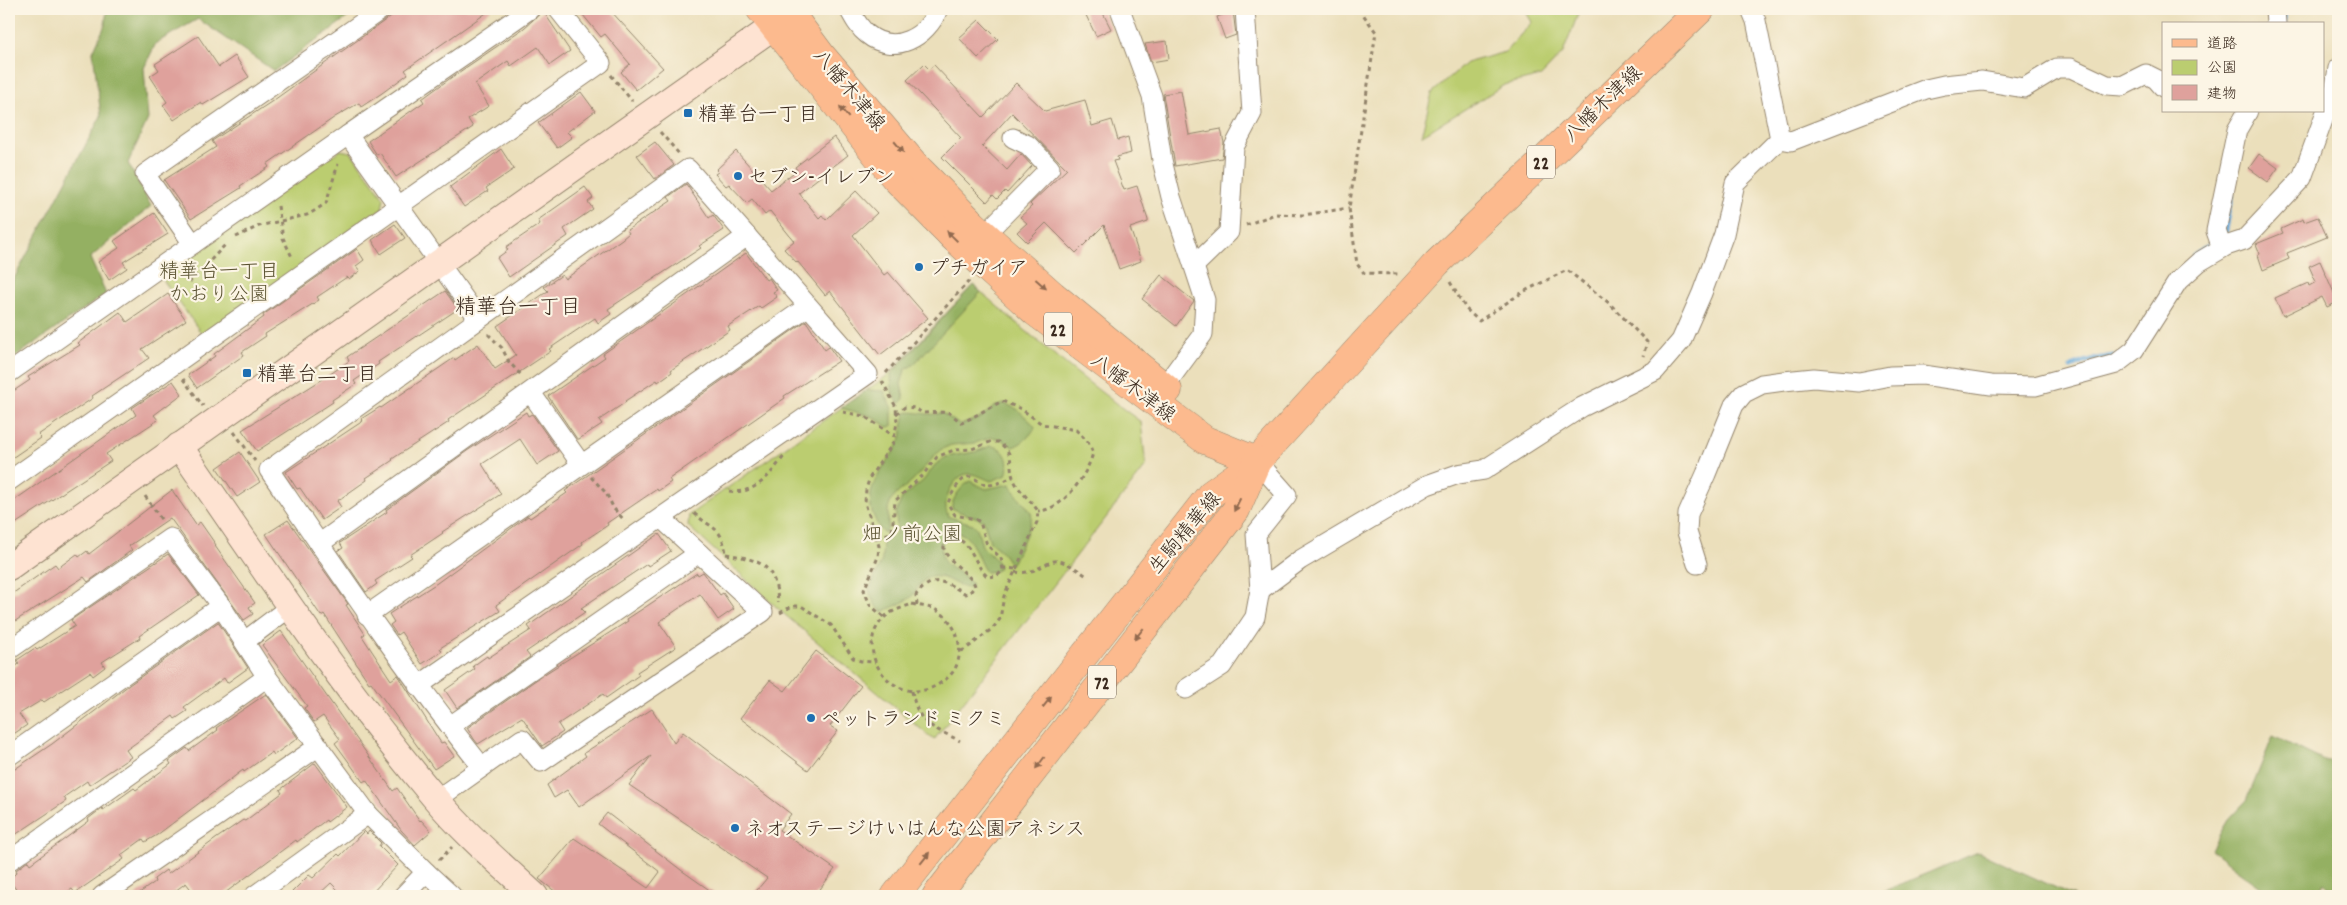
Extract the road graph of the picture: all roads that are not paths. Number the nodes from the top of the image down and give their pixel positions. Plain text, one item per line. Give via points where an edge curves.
1 (382, 9) edge
2 (530, 9) edge
3 (558, 9) edge
4 (849, 9) edge
5 (938, 9) edge
6 (1120, 9) edge
7 (1245, 9) edge
8 (1701, 9) edge
9 (1751, 9) edge
10 (2275, 9) edge
11 (782, 14) edge
12 (2276, 22) edge
13 (2338, 68) edge
14 (2162, 86) edge
15 (2329, 89) edge
16 (2324, 105) edge
17 (2247, 112) edge
18 (2322, 112) edge
19 (348, 135) junction
20 (1013, 138) dead end
21 (1780, 139) junction
22 (398, 206) junction
23 (985, 234) junction
24 (747, 236) junction
25 (2219, 240) junction
26 (193, 244) junction
27 (440, 263) junction
28 (1195, 265) junction
29 (807, 306) junction
30 (478, 318) junction
31 (9, 373) edge
32 (1164, 387) junction
33 (531, 393) junction
34 (179, 446) junction
35 (1257, 461) junction
36 (581, 464) junction
37 (9, 481) edge
38 (660, 518) junction
39 (319, 544) junction
40 (699, 553) junction
41 (1698, 564) dead end
42 (9, 567) edge
43 (1260, 590) junction
44 (221, 606) junction
45 (290, 607) junction
46 (367, 615) junction
47 (245, 641) junction
48 (9, 650) edge
49 (267, 677) junction
50 (418, 686) junction
51 (1186, 689) dead end
52 (450, 726) junction
53 (319, 746) junction
54 (9, 756) edge
55 (482, 767) junction
56 (436, 800) junction
57 (368, 814) junction
58 (9, 861) edge
59 (426, 872) junction
60 (102, 896) edge
61 (254, 896) edge
62 (403, 896) edge
63 (452, 896) edge
64 (535, 896) edge
65 (895, 896) edge
66 (936, 896) edge

1 - 26 street via 145,174
2 - 19 street
3 - 22 street via 601,63
4 - 5 street via 865,33 880,42 896,44 923,32
6 - 28 street via 1152,96 1171,198
7 - 28 street via 1252,113 1234,147 1229,232
8 - 35 main road, 八幡木津線 / 22 via 1431,269
9 - 21 street
10 - 12 street
11 -> 23 main road, 八幡木津線 / 22 via 914,165
11 - 27 street
35 -> 11 main road, 八幡木津線 / 22 via 1205,440 1035,312 953,238 895,178 807,67
13 - 15 street
14 - 21 street via 2146,74 2122,86 2107,85 2071,68 2057,68 2024,88 1982,81 1926,89 1791,141
15 - 16 street
17 - 25 street via 2237,130
18 - 25 street via 2302,178 2244,240
19 - 22 street
19 - 26 street
20 - 23 street via 1028,145 1050,168
21 - 43 street via 1735,184 1724,234 1681,341 1655,371 1582,407 1484,470 1458,474 1427,485 1300,560
22 - 27 street
22 - 37 street
23 -> 32 main road, 八幡木津線 / 22
24 - 29 street
24 - 30 street via 688,169
24 - 33 street
25 - 41 street via 2178,281 2134,350 2116,364 2035,386 1991,385 1923,375 1890,376 1859,382 1814,378 1784,381 1762,384 1744,393 1734,404 1688,514 1686,532
26 - 31 street
27 - 30 street
27 - 34 street
28 - 32 street via 1205,300 1203,334
29 - 36 street
29 - 38 street via 868,374
30 - 39 street via 268,470
32 - 35 main road, 八幡木津線 / 22
33 - 36 street
33 - 39 street
34 - 42 street
34 - 45 street
35 - 43 street via 1287,495 1256,534
65 -> 35 main road, 生駒精華線 / 72 via 1211,494
35 -> 66 main road, 生駒精華線 / 72 via 1236,510
36 - 46 street
38 - 40 street
38 - 50 street
39 - 46 street
40 - 52 street
40 - 55 street via 763,612 541,762 522,739
43 - 51 street via 1255,617 1222,666
44 - 47 street
44 - 48 street via 170,538
44 - 54 street
45 - 47 street
45 - 56 street via 365,711
46 - 50 street
47 - 49 street
49 - 53 street
49 - 58 street
50 - 52 street
52 - 55 street
53 - 57 street
53 - 60 street
55 - 56 street
56 - 64 street
57 - 59 street
57 - 61 street
59 - 62 street
59 - 63 street

